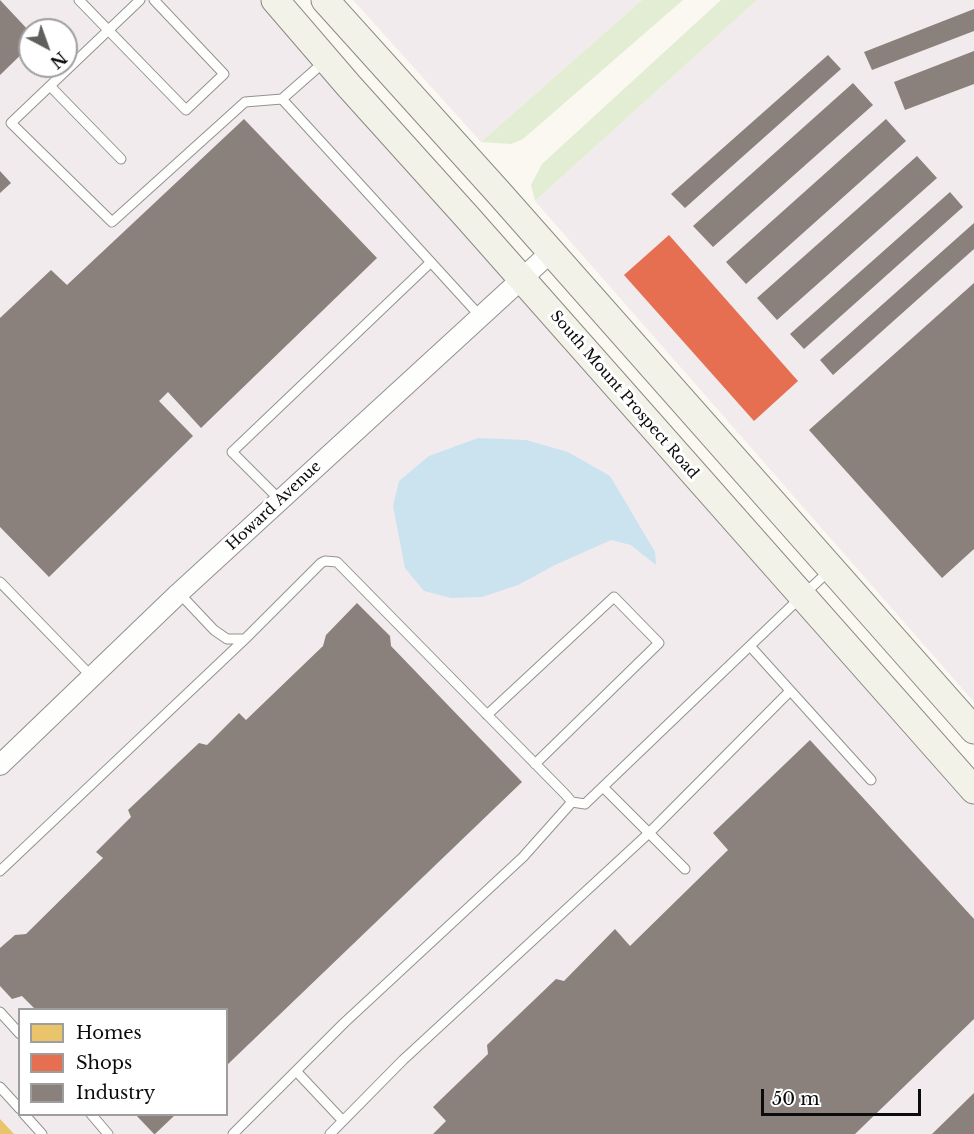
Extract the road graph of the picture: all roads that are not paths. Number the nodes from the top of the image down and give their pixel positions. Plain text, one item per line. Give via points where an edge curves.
1 (79, 0) edge
2 (140, 0) edge
3 (154, 0) edge
4 (275, 0) edge
5 (325, 0) edge
6 (109, 31) junction
7 (327, 60) junction
8 (50, 86) junction
9 (282, 99) junction
10 (121, 159) dead end
11 (551, 252) junction
12 (431, 262) junction
13 (521, 278) junction
14 (480, 316) junction
15 (280, 500) junction
16 (831, 569) junction
17 (0, 582) edge
18 (179, 593) junction
19 (802, 596) junction
20 (245, 639) junction
21 (750, 646) junction
22 (92, 677) junction
23 (790, 691) junction
24 (487, 715) junction
25 (972, 723) edge
26 (535, 764) junction
27 (0, 765) edge
28 (871, 780) dead end
29 (603, 788) junction
30 (974, 790) edge
31 (572, 802) junction
32 (649, 833) junction
33 (686, 869) dead end
34 (0, 871) edge
35 (0, 1012) edge
36 (18, 1032) edge
37 (296, 1071) junction
38 (0, 1087) edge
39 (18, 1107) edge
40 (26, 1116) edge
41 (93, 1116) edge
42 (343, 1121) junction
43 (42, 1134) edge
44 (108, 1134) edge
45 (233, 1134) edge
46 (330, 1134) edge

1 - 6 lane
2 - 6 lane
3 - 6 lane via 224,74 186,110
4 - 7 main road, South Mount Prospect Road
5 - 11 main road
6 - 8 lane
7 - 9 lane
7 - 13 main road, South Mount Prospect Road
8 - 9 lane via 11,123 112,222 245,102
8 - 10 lane
9 - 12 lane
11 - 13 street, Howard Avenue
11 - 16 main road
12 - 14 lane
12 - 15 lane via 232,452
13 - 14 street, Howard Avenue
13 - 19 main road, South Mount Prospect Road
14 - 15 street, Howard Avenue
15 - 18 street, Howard Avenue
16 - 19 lane
16 - 25 main road
17 - 22 lane
18 - 20 lane via 214,630 227,639
18 - 22 street, Howard Avenue
19 - 21 lane
19 - 30 main road, South Mount Prospect Road
20 - 24 lane via 321,563 337,562
20 - 34 lane
21 - 23 lane
21 - 29 lane
22 - 27 street, Howard Avenue
23 - 28 lane
23 - 32 lane
24 - 26 lane
24 - 26 lane via 614,597 659,643
26 - 31 lane
29 - 31 lane via 585,804
29 - 32 lane
31 - 37 lane via 523,857
32 - 33 lane
32 - 42 lane via 403,1060
35 - 36 lane
37 - 42 lane
37 - 45 lane
38 - 39 lane
40 - 43 lane
41 - 44 lane
42 - 46 lane

